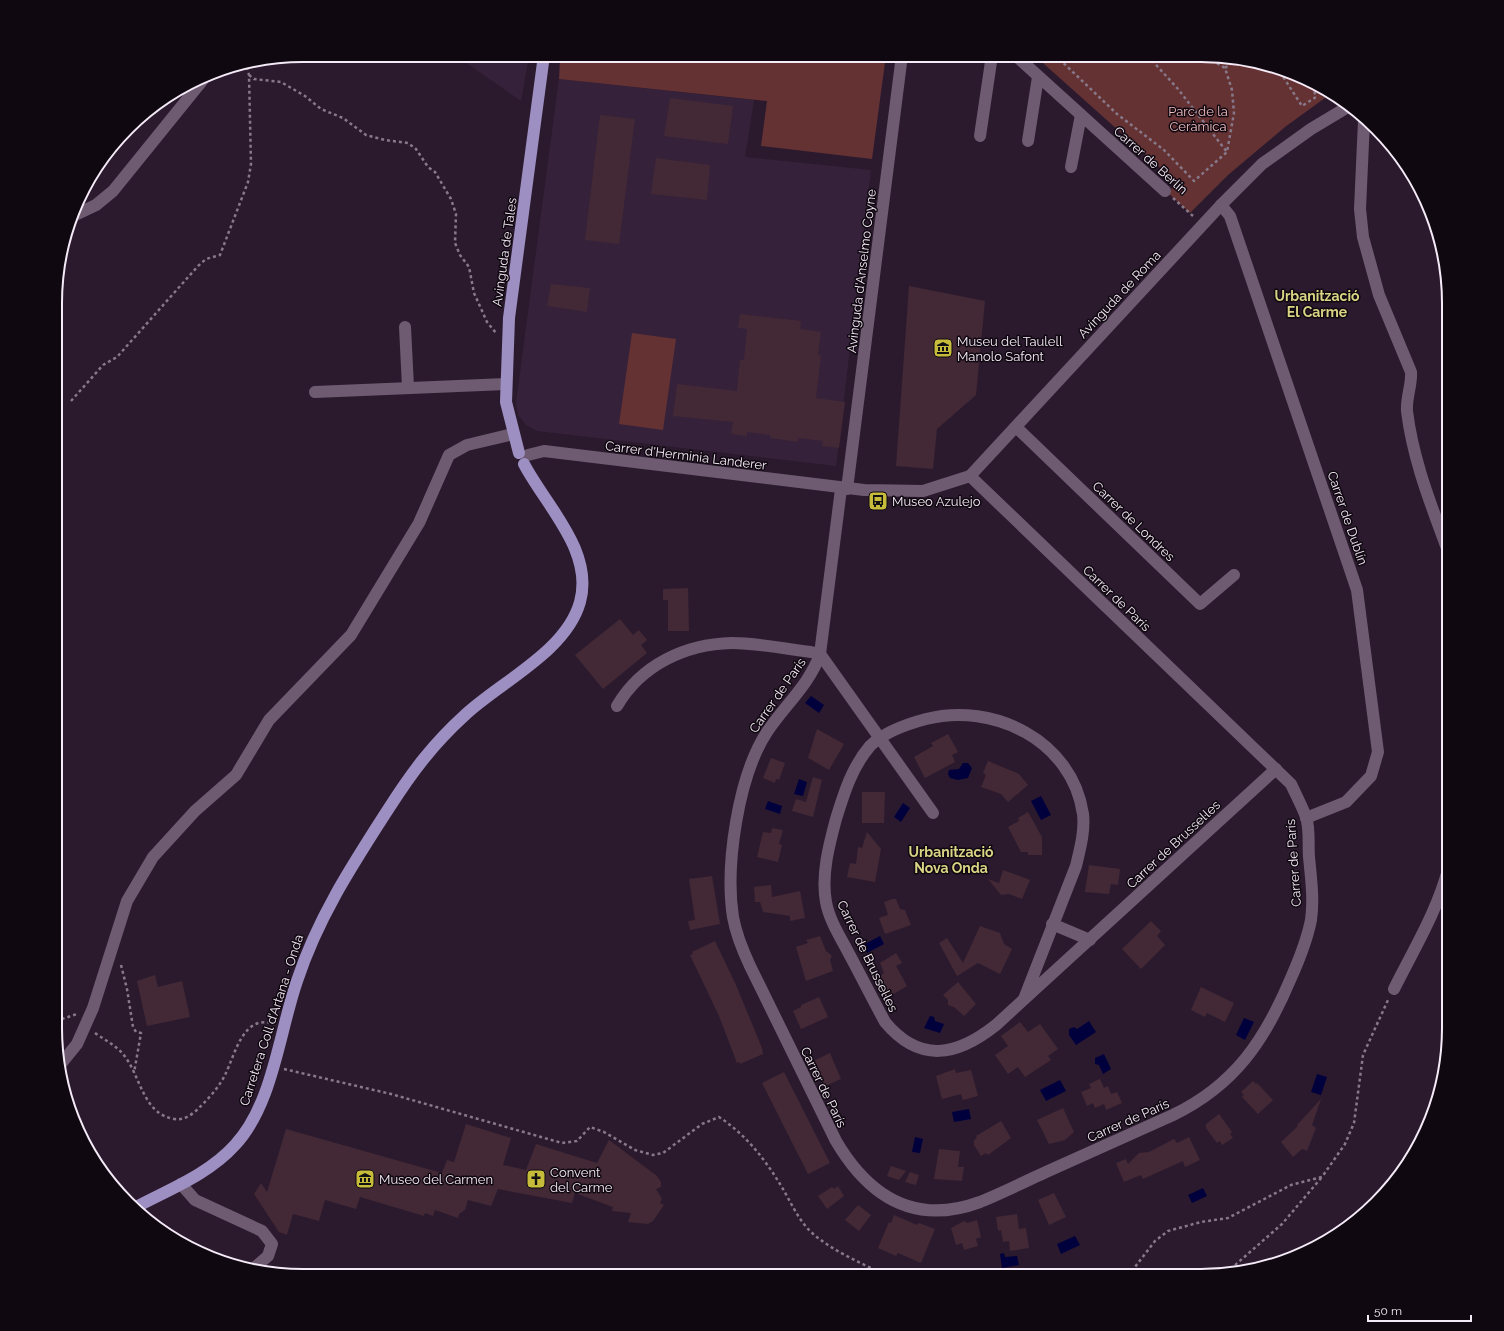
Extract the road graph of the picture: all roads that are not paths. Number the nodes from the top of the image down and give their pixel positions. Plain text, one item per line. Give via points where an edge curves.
1 (543, 62) edge
2 (901, 62) edge
3 (991, 62) edge
4 (1022, 62) edge
5 (1038, 77) junction
6 (196, 88) edge
7 (1344, 109) edge
8 (1082, 116) junction
9 (1364, 126) edge
10 (980, 136) dead end
11 (1028, 141) dead end
12 (1071, 167) dead end
13 (1165, 190) road end
14 (1221, 205) junction
15 (80, 212) edge
16 (405, 327) dead end
17 (506, 384) junction
18 (408, 387) junction
19 (315, 392) dead end
20 (1016, 427) junction
21 (513, 434) junction
22 (524, 457) junction
23 (970, 476) junction
24 (844, 489) junction
25 (1442, 535) edge
26 (1234, 575) dead end
27 (820, 654) junction
28 (617, 706) dead end
29 (879, 739) junction
30 (1276, 769) junction
31 (934, 813) dead end
32 (1306, 818) junction
33 (1442, 891) edge
34 (1052, 924) junction
35 (1090, 940) junction
36 (1394, 989) road end
37 (1024, 999) junction
38 (64, 1060) edge
39 (181, 1184) junction
40 (139, 1204) edge
41 (258, 1264) edge

1 - 17 main road, Avinguda de Tales via 509,318
2 - 24 street, Avinguda d'Anselmo Coyne
3 - 10 street
4 - 5 street, Carrer de Berlín
5 - 8 street, Carrer de Berlín
5 - 11 street
6 - 15 street via 113,191 96,205
7 - 14 street, Avinguda de Roma via 1262,164
8 - 12 street
8 - 13 street, Carrer de Berlín
9 - 25 street via 1360,209 1363,237 1379,295 1411,372 1412,380 1407,403 1413,446
14 - 20 street, Avinguda de Roma
14 - 32 street, Carrer de Dublín via 1230,216 1357,590 1378,752 1371,776 1346,802
16 - 18 street
17 - 18 street
17 - 21 main road, Avinguda de Tales via 506,402
18 - 19 street
20 - 23 street, Avinguda de Roma
20 - 26 street, Carrer de Londres via 1200,604
21 - 22 main road, Avinguda de Tales
21 - 38 street via 468,445 449,456 419,524 351,635 269,720 236,775 195,811 153,857 127,901 93,1008 77,1044
22 - 24 street, Carrer d'Herminia Landerer via 544,451
22 - 39 main road, Carretera Coll d’Artana - Onda via 574,546 581,568 583,588 573,620 535,662 468,712 440,738 415,768 328,905 296,981 272,1067 250,1124 222,1158
23 - 24 street, Avinguda de Roma via 923,491
23 - 30 street, Carrer de París
24 - 27 street, Avinguda d'Anselmo Coyne
27 - 28 street via 734,643 693,648 672,656 650,669 627,691
27 - 29 street
27 - 32 street, Carrer de París via 812,672 767,732 748,777 736,824 731,876 734,918 750,966 838,1146 868,1184 887,1197 904,1204 919,1209 936,1210 980,1202 1190,1107 1230,1076 1259,1043 1274,1018 1311,921 1313,897
29 - 31 street
29 - 34 street, Carrer de Brussel·les via 924,720 957,714 976,715 1006,722 1023,730 1054,756 1076,790 1083,816 1082,839 1076,866
29 - 37 street, Carrer de Brussel·les via 858,762 846,788 831,839 824,889 829,913 885,1022 903,1039 919,1048 954,1050 986,1032
30 - 32 street, Carrer de París via 1291,784
30 - 35 street, Carrer de Brussel·les
33 - 36 street
34 - 35 street
34 - 37 street, Carrer de Brussel·les
35 - 37 street, Carrer de Brussel·les
39 - 40 main road, Carretera Coll d’Artana - Onda
39 - 41 street via 195,1200 262,1231 272,1244 268,1256

